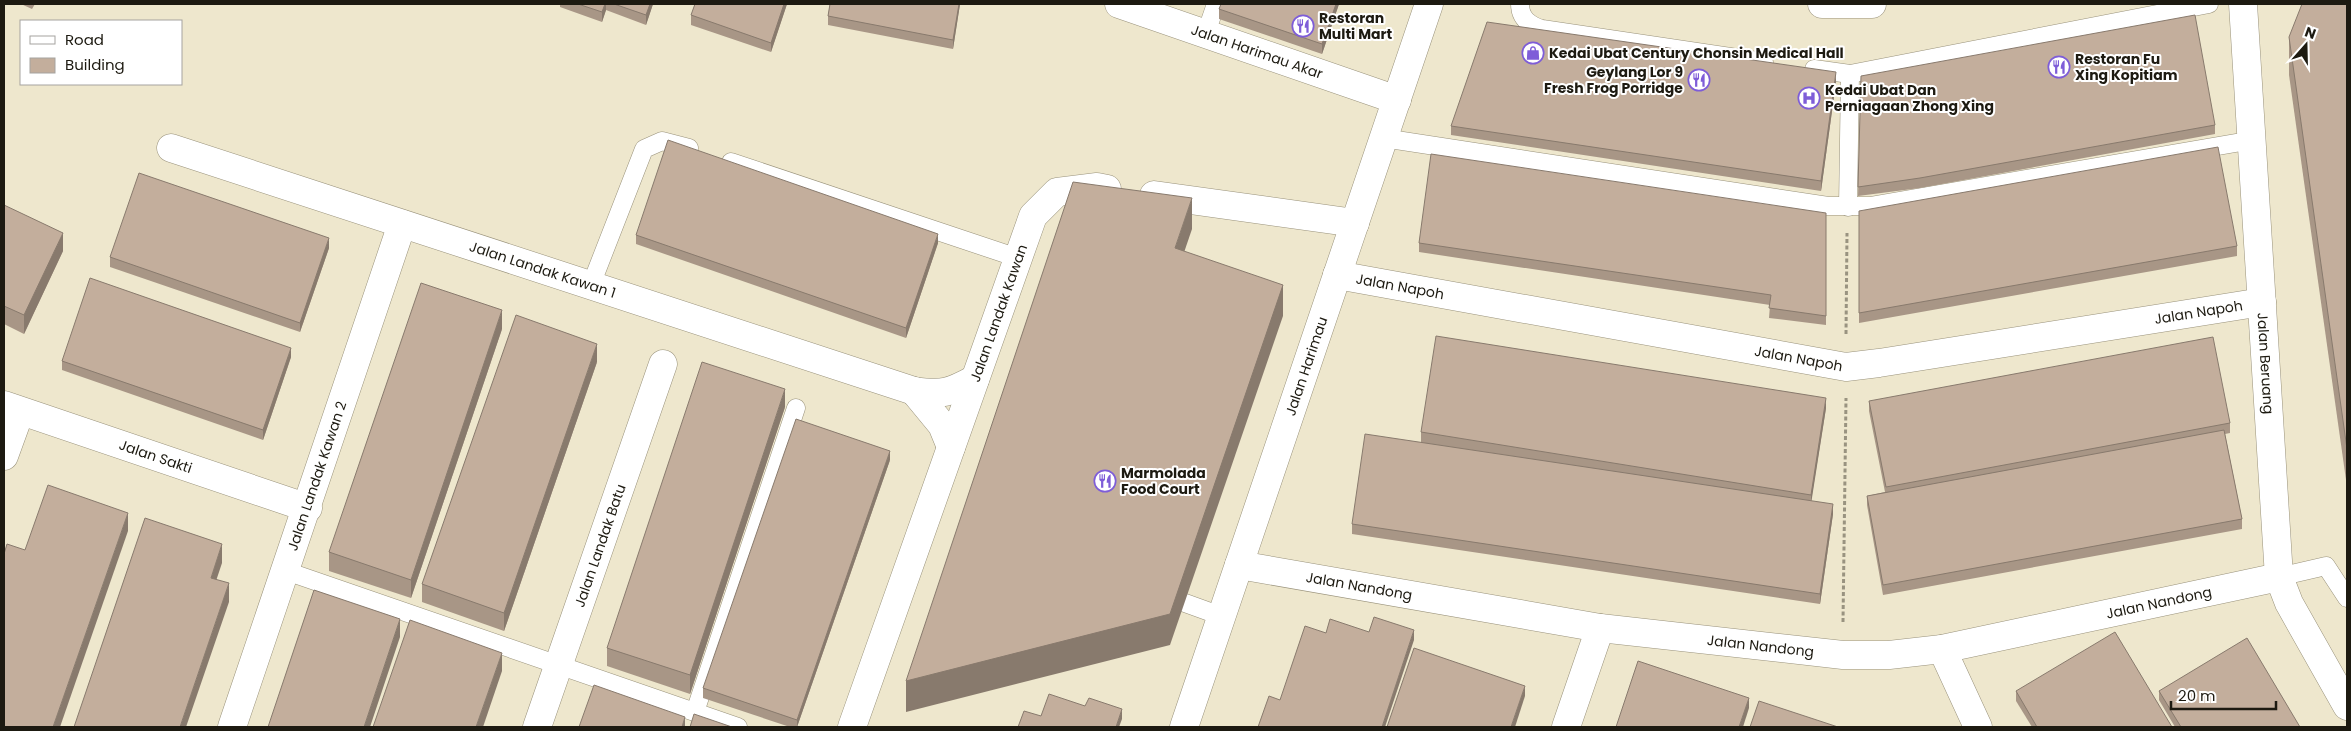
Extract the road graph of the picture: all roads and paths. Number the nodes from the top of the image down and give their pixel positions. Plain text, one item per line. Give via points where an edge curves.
1 (1119, 4) edge
2 (1216, 4) edge
3 (1429, 4) edge
4 (1520, 4) edge
5 (1822, 4) edge
6 (1872, 4) edge
7 (2209, 4) edge
8 (2243, 4) edge
9 (1206, 33) junction
10 (1782, 64) edge
11 (1802, 67) edge
12 (1850, 74) junction
13 (1397, 100) junction
14 (1383, 138) junction
15 (2253, 140) junction
16 (171, 148) dead end
17 (1848, 206) junction
18 (1355, 223) junction
19 (402, 224) junction
20 (1018, 258) junction
21 (1337, 275) junction
22 (591, 285) junction
23 (2262, 302) junction
24 (663, 364) dead end
25 (1846, 367) junction
26 (975, 379) junction
27 (914, 391) junction
28 (1846, 405) dead end
29 (12, 408) edge
30 (796, 408) dead end
31 (951, 447) junction
32 (4, 456) edge
33 (308, 508) junction
34 (1238, 565) junction
35 (286, 571) junction
36 (2279, 577) junction
37 (1147, 590) edge
38 (2347, 598) edge
39 (1221, 616) junction
40 (1600, 628) junction
41 (1942, 650) junction
42 (1843, 655) junction
43 (559, 665) junction
44 (2347, 706) edge
45 (695, 712) junction
46 (232, 727) edge
47 (537, 727) edge
48 (738, 727) edge
49 (852, 727) edge
50 (1184, 727) edge
51 (1566, 727) edge
52 (1978, 727) edge

1 - 9 street, Jalan Harimau Akar
2 - 9 lane
3 - 13 street, Jalan Harimau
4 - 10 lane via 1524,18 1532,26 1542,29
5 - 6 street
7 - 12 lane
8 - 15 street, Jalan Beruang
9 - 13 street, Jalan Harimau Akar
11 - 12 lane
12 - 17 lane
13 - 14 street, Jalan Harimau
14 - 17 lane via 1828,206
14 - 18 street, Jalan Harimau
15 - 17 lane via 1870,206
15 - 23 street, Jalan Beruang
16 - 19 street, Jalan Landak Kawan 1
17 - 25 path
18 - 20 street, Jalan Landak Kawan via 1097,187 1056,192 1033,216
18 - 21 street, Jalan Harimau
19 - 22 street, Jalan Landak Kawan 1
19 - 33 street, Jalan Landak Kawan 2
20 - 22 lane via 662,141 644,149
20 - 26 street, Jalan Landak Kawan
21 - 25 street, Jalan Napoh
21 - 34 street, Jalan Harimau
22 - 27 street, Jalan Landak Kawan 1
23 - 25 street, Jalan Napoh
23 - 36 street, Jalan Beruang
24 - 43 street, Jalan Landak Batu
26 - 27 street, Jalan Landak Kawan 1 via 939,394
26 - 31 street, Jalan Landak Kawan
27 - 31 street via 942,425
28 - 42 path
29 - 32 street
29 - 33 street, Jalan Sakti
30 - 45 lane
31 - 49 street, Jalan Landak Kawan
33 - 35 street, Jalan Landak Kawan 2
34 - 39 street, Jalan Harimau
34 - 40 street, Jalan Nandong
35 - 43 lane
35 - 46 street, Jalan Landak Kawan 2
36 - 38 lane via 2326,566
36 - 41 street, Jalan Nandong
36 - 44 street, Jalan Beruang via 2289,603
37 - 39 lane
39 - 50 street, Jalan Harimau
40 - 42 street, Jalan Nandong
40 - 51 street
41 - 42 street, Jalan Nandong
41 - 52 street
43 - 45 lane
43 - 47 street, Jalan Landak Batu
45 - 48 lane

